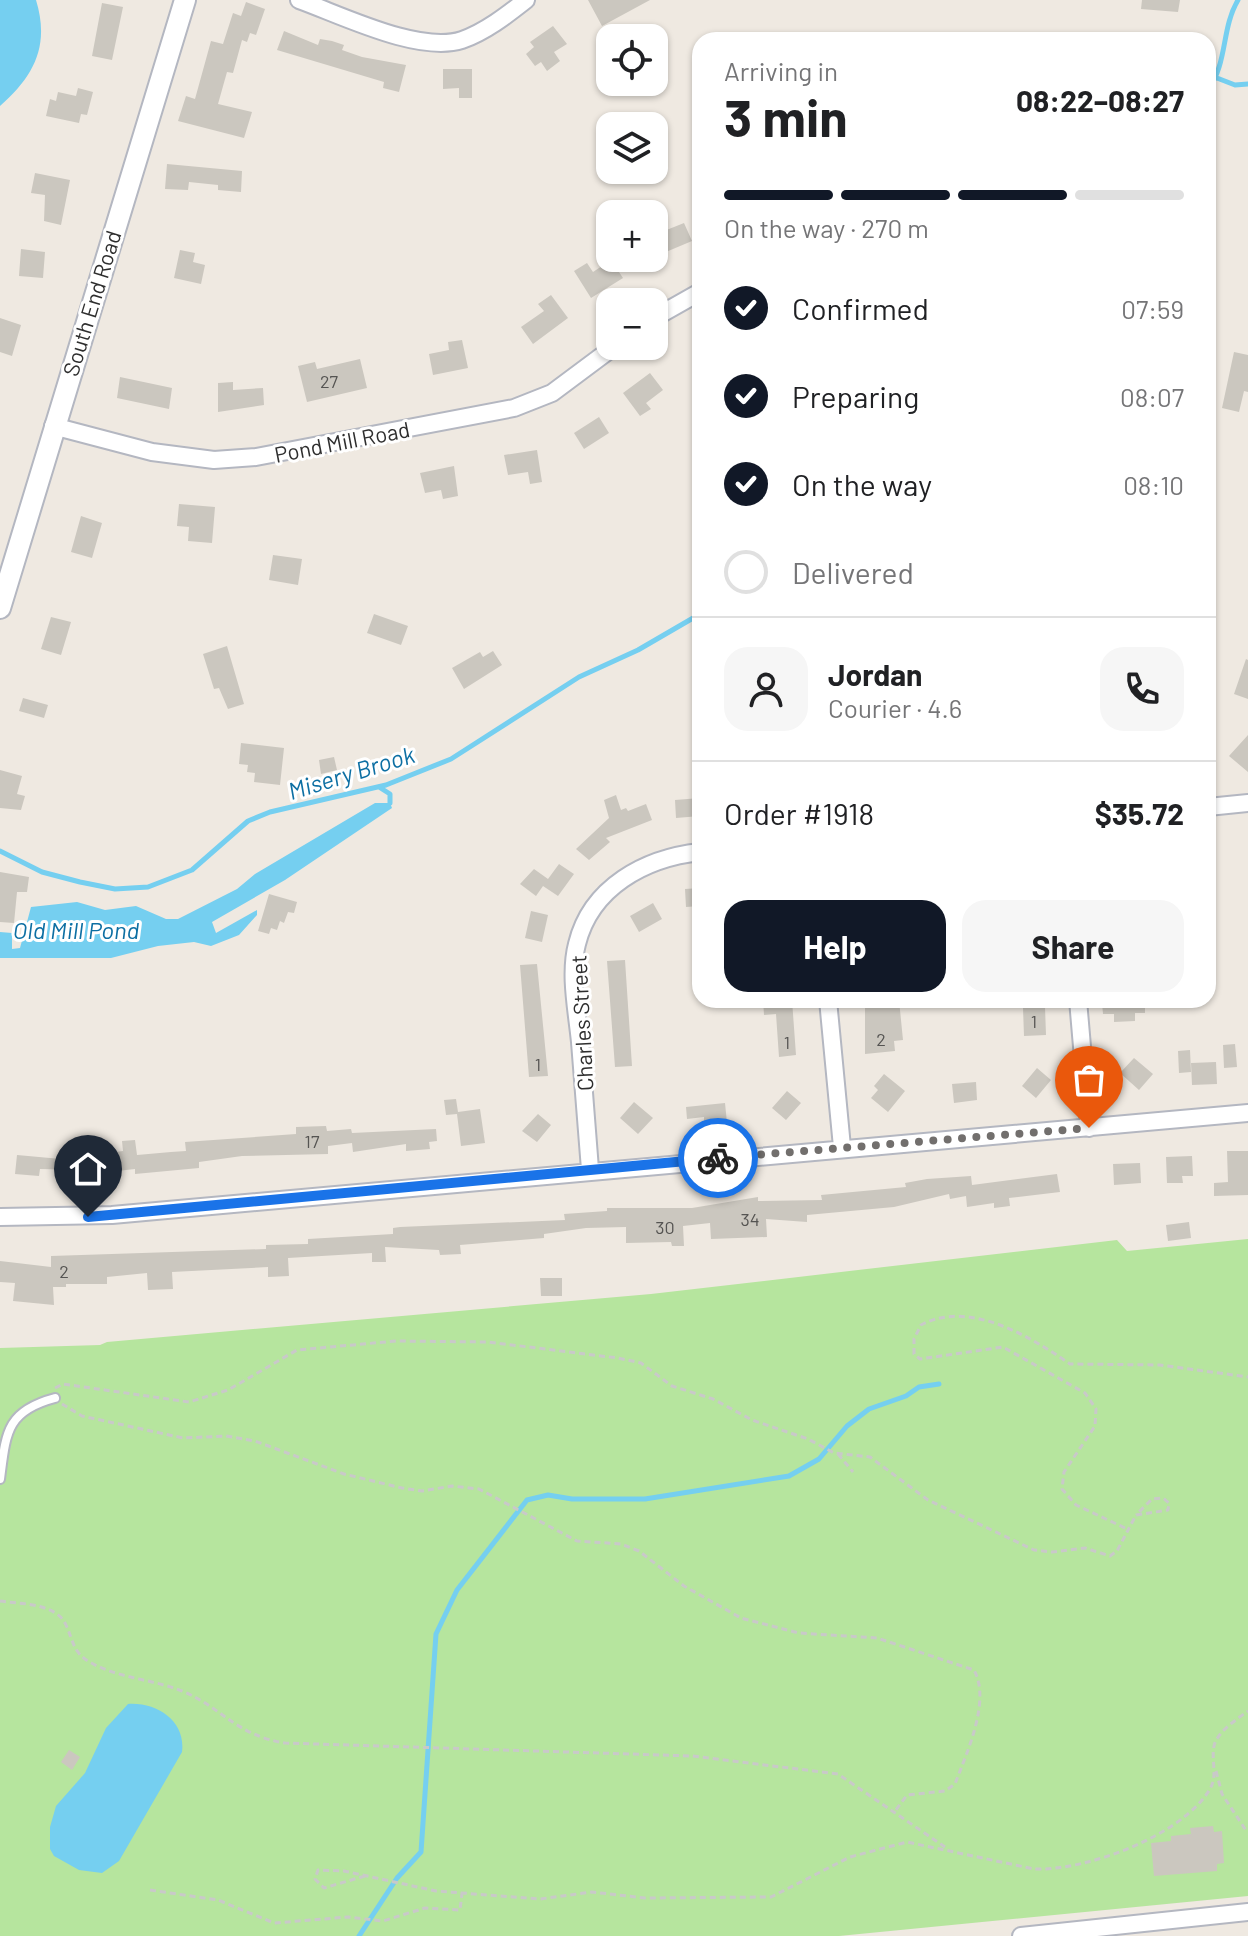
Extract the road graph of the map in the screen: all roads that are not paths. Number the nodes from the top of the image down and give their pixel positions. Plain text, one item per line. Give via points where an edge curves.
1 (185, 0) edge
2 (299, 0) edge
3 (526, 0) edge
4 (692, 297) edge
5 (668, 310) edge
6 (596, 360) edge
7 (53, 426) junction
8 (0, 608) edge
9 (1248, 803) edge
10 (1216, 806) edge
11 (692, 854) edge
12 (829, 1008) edge
13 (1079, 1008) edge
14 (1248, 1113) edge
15 (1089, 1128) junction
16 (842, 1147) junction
17 (590, 1170) junction
18 (0, 1217) edge
19 (55, 1398) road end
20 (0, 1479) edge
21 (1248, 1912) edge
22 (1021, 1936) edge

1 - 7 street, South End Road
2 - 3 street via 412,39 443,44 482,30
4 - 5 street
6 - 7 street, Pond Mill Road via 552,393 514,408 256,457 184,459
7 - 8 street, South End Road
9 - 10 street
11 - 17 street, Charles Street via 652,862 622,879 597,904 576,946
12 - 16 street
13 - 15 street
14 - 15 street
15 - 16 street
16 - 17 street
17 - 18 street via 112,1215
19 - 20 lane via 29,1405 16,1417
21 - 22 street

